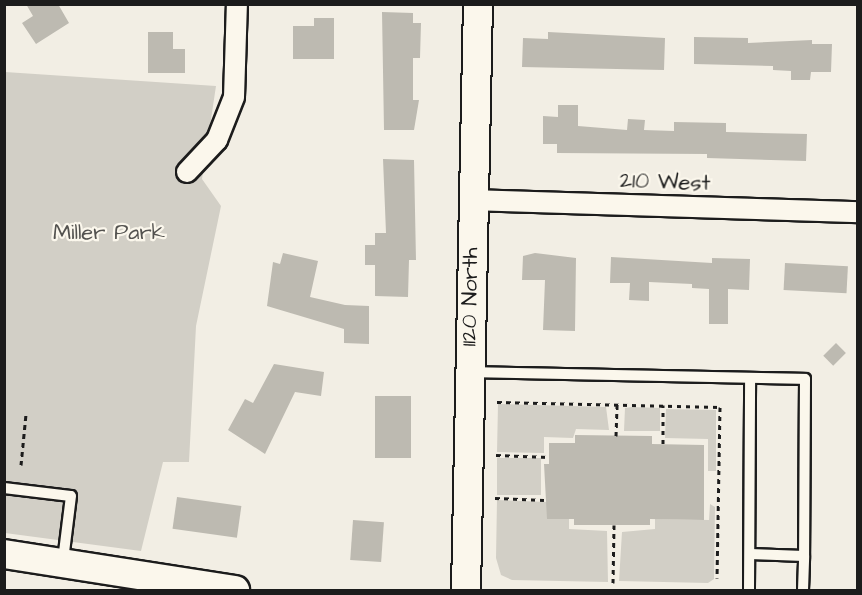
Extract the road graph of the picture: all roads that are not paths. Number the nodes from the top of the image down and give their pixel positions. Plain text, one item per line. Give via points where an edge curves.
1 (237, 4) edge
2 (478, 4) edge
3 (187, 172) dead end
4 (472, 200) junction
5 (858, 212) edge
6 (469, 372) junction
7 (750, 378) junction
8 (4, 488) edge
9 (4, 554) edge
10 (750, 554) junction
11 (804, 556) junction
12 (63, 560) junction
13 (235, 591) edge
14 (466, 591) edge
15 (749, 591) edge
16 (803, 591) edge

1 - 3 street via 234,97 217,140
2 - 4 street, 1120 North
4 - 5 street, 210 West
4 - 6 street, 1120 North
6 - 7 lane
6 - 14 street, 1120 North
7 - 10 lane
7 - 11 lane via 805,379
8 - 12 lane via 71,496
9 - 12 street
10 - 11 lane
10 - 15 lane
11 - 16 lane
12 - 13 street

